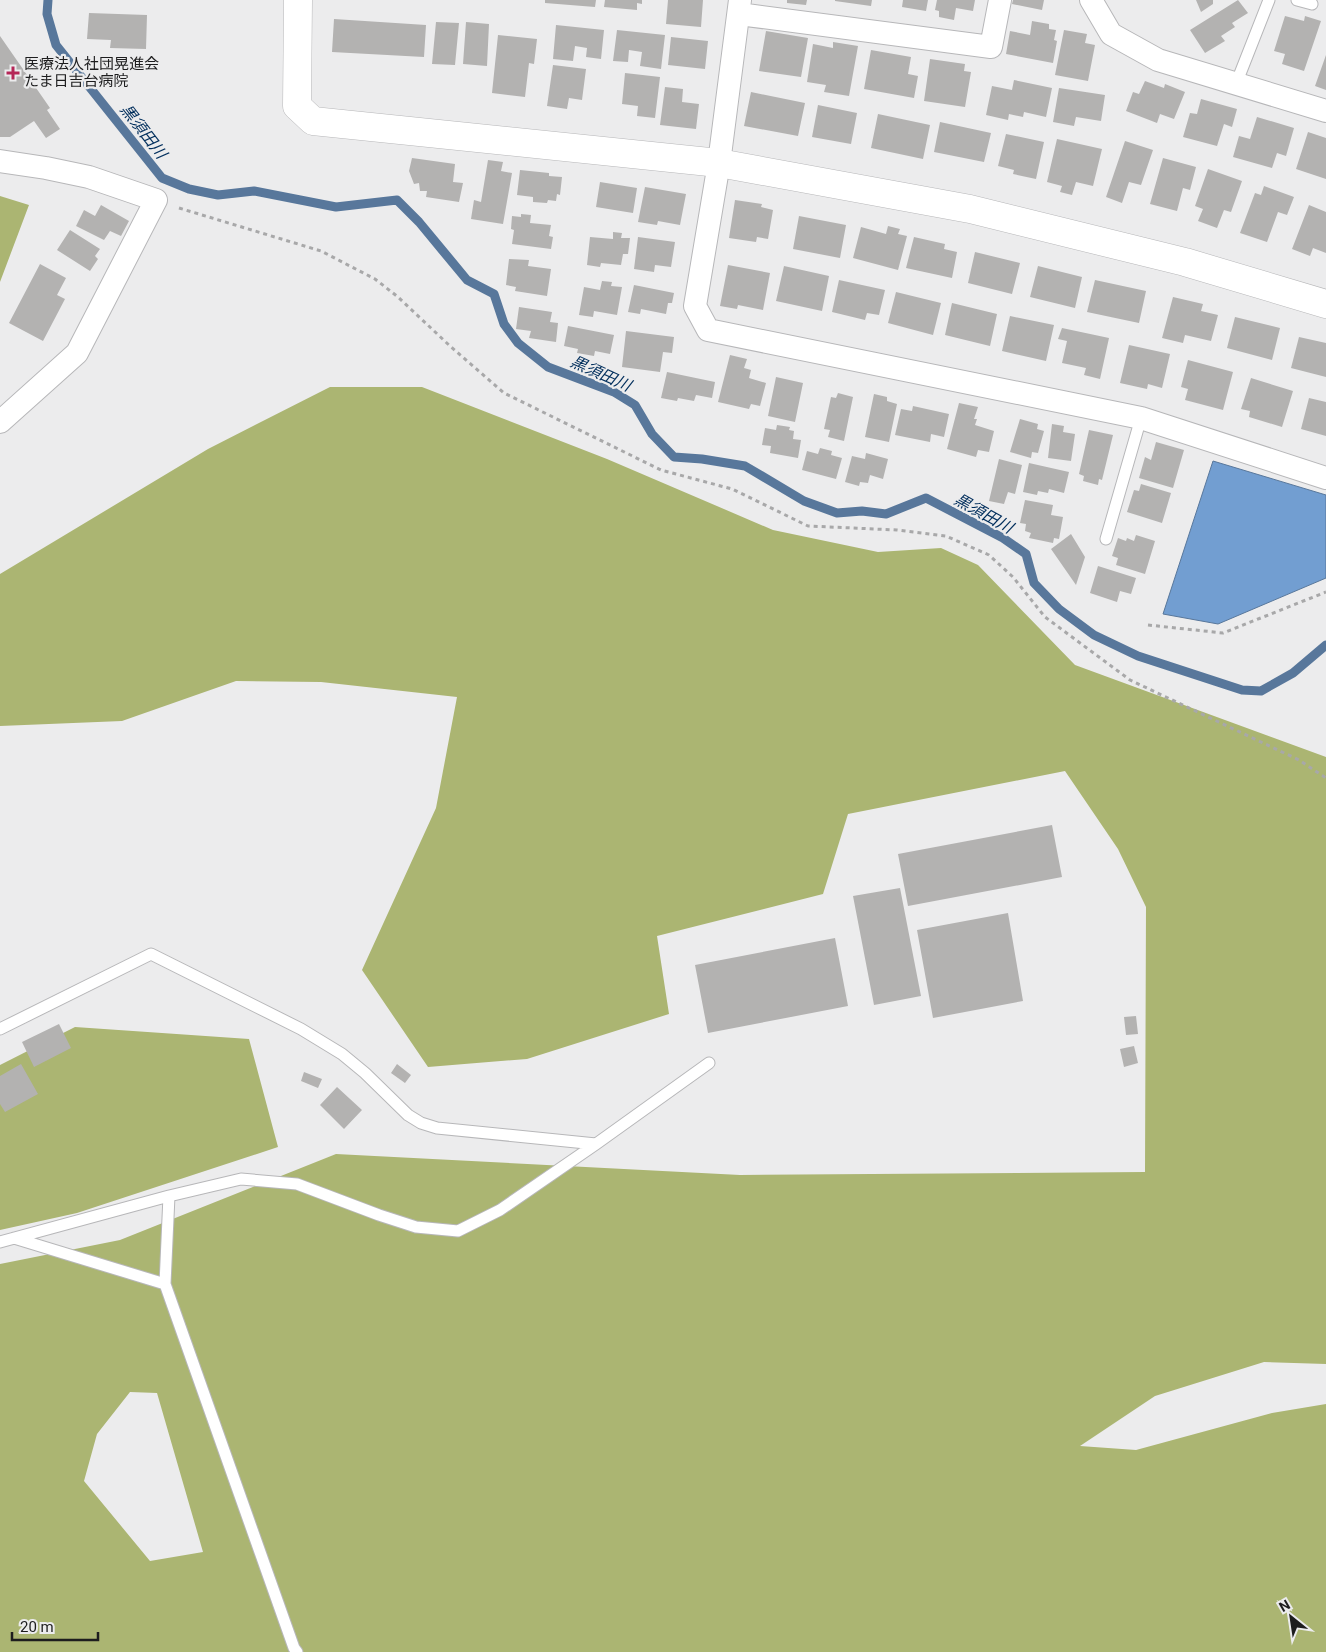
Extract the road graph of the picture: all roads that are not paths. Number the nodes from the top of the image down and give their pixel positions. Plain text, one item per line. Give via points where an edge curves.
1 (298, 0) edge
2 (1000, 0) edge
3 (1092, 0) edge
4 (1269, 0) edge
5 (1297, 0) edge
6 (1312, 4) dead end
7 (740, 7) edge
8 (1236, 84) junction
9 (1326, 111) edge
10 (0, 161) edge
11 (719, 163) junction
12 (1326, 304) edge
13 (1140, 418) junction
14 (0, 422) edge
15 (1326, 478) edge
16 (1106, 539) dead end
17 (0, 1029) edge
18 (709, 1063) dead end
19 (596, 1144) junction
20 (169, 1196) junction
21 (14, 1238) junction
22 (0, 1242) edge
23 (165, 1284) junction
24 (297, 1652) edge

1 - 11 street via 297,106 313,121
2 - 7 street via 991,47
3 - 8 street via 1112,34 1158,60
4 - 8 lane
5 - 6 lane
7 - 11 street
8 - 9 street
10 - 14 street via 89,177 156,200 76,353
11 - 12 street via 970,209 1185,262
11 - 13 street via 694,306 708,330
13 - 15 street
13 - 16 lane
17 - 19 lane via 151,954 301,1029 342,1054 408,1115 421,1123 437,1128
18 - 19 lane
19 - 20 lane via 500,1210 458,1231 416,1227 297,1184 241,1179
20 - 21 lane
20 - 23 lane
21 - 22 lane
21 - 23 lane
23 - 24 lane

